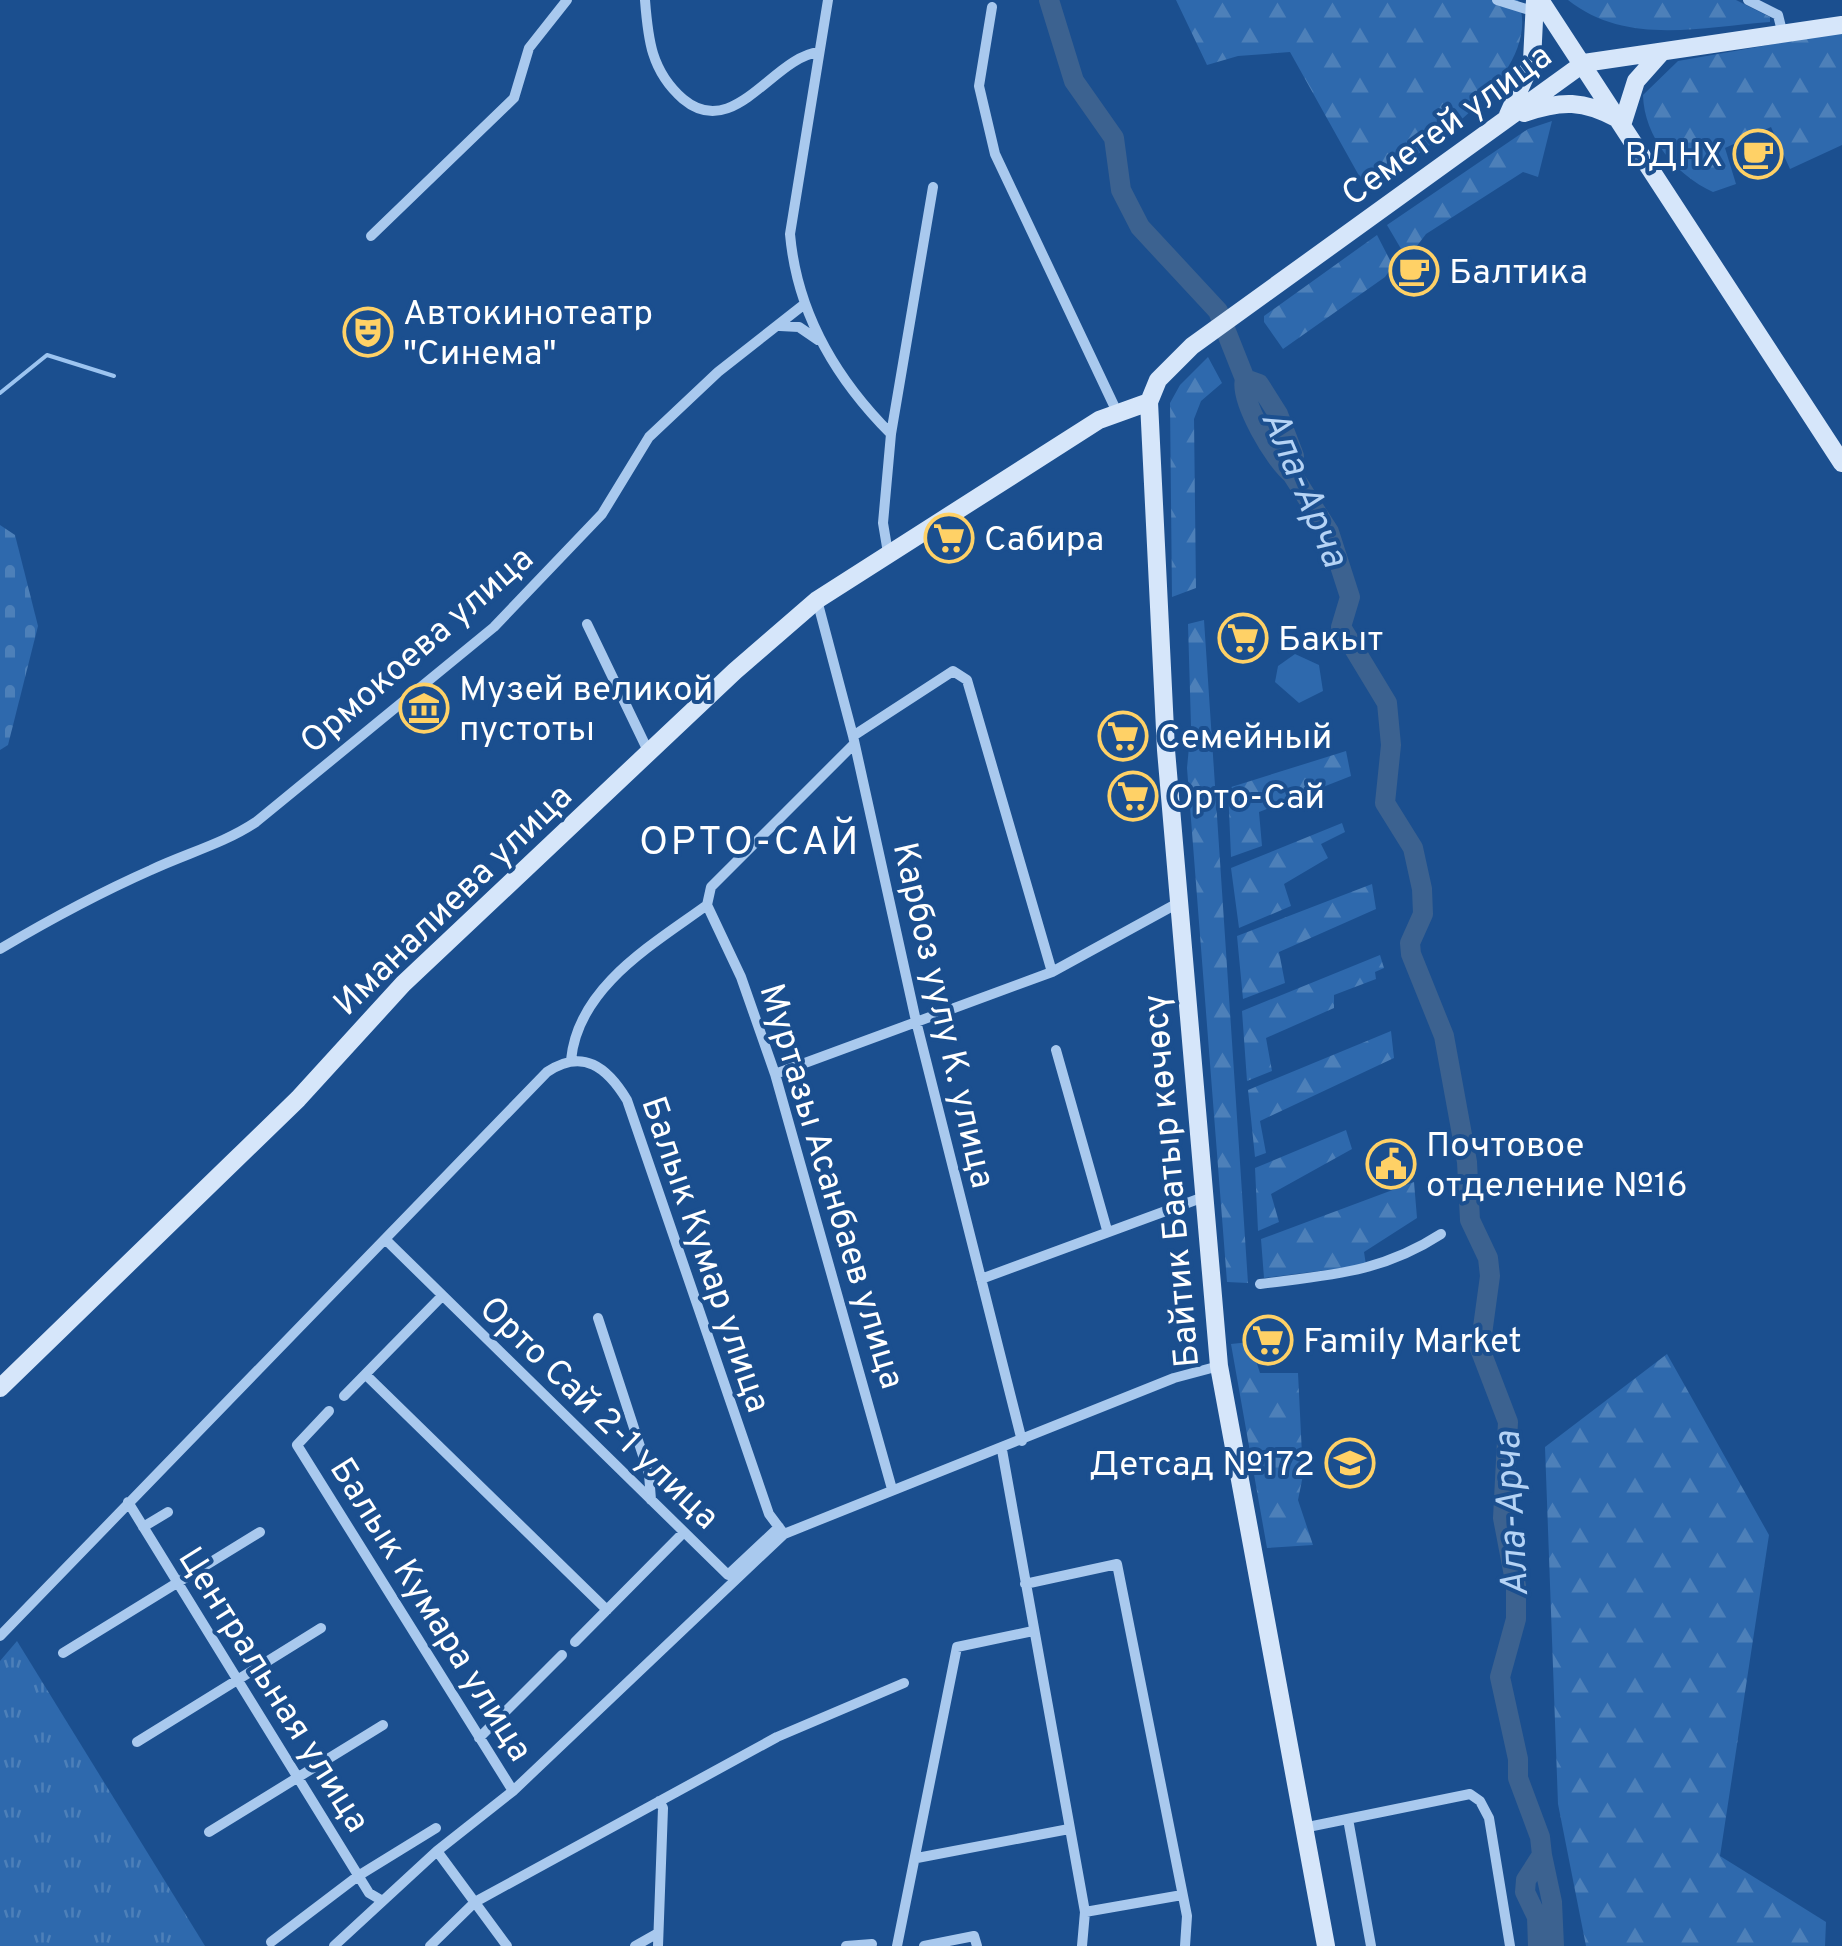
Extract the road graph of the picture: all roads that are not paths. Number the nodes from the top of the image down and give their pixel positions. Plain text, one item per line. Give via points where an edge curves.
1 (567, 0) edge
2 (645, 0) edge
3 (828, 0) edge
4 (1497, 0) edge
5 (1748, 0) edge
6 (1537, 4) edge
7 (992, 7) dead end
8 (1842, 25) edge
9 (1783, 35) junction
10 (819, 52) junction
11 (1660, 54) junction
12 (1584, 63) junction
13 (1505, 120) junction
14 (1623, 122) junction
15 (934, 187) dead end
16 (371, 236) dead end
17 (802, 306) junction
18 (777, 327) junction
19 (823, 343) junction
20 (1149, 402) junction
21 (1117, 412) junction
22 (892, 434) junction
23 (1842, 463) edge
24 (888, 552) junction
25 (817, 600) junction
26 (587, 624) dead end
27 (853, 741) junction
28 (650, 756) junction
29 (1178, 903) junction
30 (707, 905) junction
31 (0, 949) edge
32 (1052, 972) junction
33 (916, 1021) junction
34 (1056, 1050) dead end
35 (571, 1060) junction
36 (776, 1074) junction
37 (1201, 1198) junction
38 (1107, 1230) junction
39 (1441, 1234) dead end
40 (384, 1239) junction
41 (981, 1279) junction
42 (1260, 1284) dead end
43 (442, 1296) junction
44 (598, 1318) dead end
45 (1219, 1366) junction
46 (366, 1374) junction
47 (0, 1388) edge
48 (344, 1396) dead end
49 (329, 1411) dead end
50 (1022, 1441) junction
51 (1002, 1450) junction
52 (892, 1490) junction
53 (651, 1500) junction
54 (128, 1502) junction
55 (168, 1512) dead end
56 (143, 1527) junction
57 (782, 1531) junction
58 (260, 1532) dead end
59 (684, 1532) junction
60 (177, 1583) junction
61 (1025, 1584) junction
62 (607, 1610) junction
63 (321, 1628) dead end
64 (1033, 1631) junction
65 (0, 1636) edge
66 (575, 1642) dead end
67 (63, 1654) dead end
68 (562, 1655) dead end
69 (237, 1680) junction
70 (904, 1683) dead end
71 (384, 1726) dead end
72 (479, 1738) junction
73 (138, 1742) dead end
74 (298, 1778) junction
75 (513, 1791) junction
76 (660, 1802) junction
77 (1348, 1819) junction
78 (436, 1828) dead end
79 (1302, 1828) junction
80 (1069, 1829) junction
81 (209, 1832) dead end
82 (437, 1851) junction
83 (917, 1858) junction
84 (358, 1876) junction
85 (1182, 1896) junction
86 (381, 1900) junction
87 (475, 1902) junction
88 (1085, 1912) junction
89 (658, 1933) junction
90 (271, 1942) dead end
91 (872, 1944) edge
92 (1189, 1944) edge
93 (334, 1946) edge
94 (430, 1946) edge
95 (507, 1946) edge
96 (635, 1946) edge
97 (658, 1946) edge
98 (846, 1946) edge
99 (897, 1946) edge
100 (924, 1946) edge
101 (977, 1946) edge
102 (1082, 1946) edge
103 (1326, 1946) edge
104 (1371, 1946) edge
105 (1510, 1946) edge

1 - 16 street via 530,48 514,98
2 - 10 street via 654,62 675,91 700,108 720,111 737,104 800,56
3 - 10 street
4 - 6 street
5 - 9 street via 1778,15
6 - 12 main road
6 - 13 main road via 1532,61
7 - 21 street via 979,86 995,154
8 - 9 main road, Семетей улица
9 - 11 main road, Семетей улица
10 - 17 street via 790,234
11 - 12 main road, Семетей улица
11 - 14 main road via 1636,81
12 - 13 main road, Семетей улица
12 - 14 main road
13 - 14 main road via 1566,101
13 - 20 main road, Семетей улица via 1192,346 1158,380
14 - 23 main road
15 - 22 street
17 - 18 street, Ормокоева улица
17 - 19 street
18 - 19 street via 799,327
18 - 31 street, Ормокоева улица via 649,438 602,514 494,627 256,822 228,841 65,910
19 - 22 street via 851,391
20 - 21 main road, Иманалиева улица
20 - 29 main road, Байтик Баатыр көчөсү
21 - 24 main road, Иманалиева улица
22 - 24 street via 883,523
24 - 25 main road, Иманалиева улица
25 - 27 street, Карбоз уулу К. улица
25 - 28 main road, Иманалиева улица
26 - 28 street
27 - 30 street via 711,888
27 - 32 street via 953,671 967,680
27 - 33 street, Карбоз уулу К. улица
28 - 47 main road, Иманалиева улица via 403,984 298,1099
29 - 32 street
29 - 37 main road, Байтик Баатыр көчөсү
30 - 35 street via 589,1002
30 - 36 street, Муртазы Асанбаев улица
32 - 33 street
33 - 36 street
33 - 41 street, Карбоз уулу К. улица
34 - 38 street
35 - 40 street via 547,1072
35 - 57 street, Балык Кумар улица via 606,1071 627,1100 768,1514
36 - 52 street, Муртазы Асанбаев улица
37 - 38 street
37 - 45 main road, Байтик Баатыр көчөсү
38 - 41 street
39 - 42 street via 1405,1257 1362,1271
40 - 43 street, Орто Сай 2-1 улица
40 - 54 street
41 - 50 street, Карбоз уулу К. улица
43 - 46 street
43 - 53 street, Орто Сай 2-1 улица
44 - 53 street via 649,1474
45 - 50 street
45 - 79 main road, Байтик Баатыр көчөсү
46 - 48 street
46 - 62 street
49 - 72 street, Балык Кумара улица via 297,1445
50 - 51 street
51 - 52 street
51 - 61 street
52 - 57 street
53 - 59 street, Орто Сай 2-1 улица
54 - 56 street, Центральная улица
54 - 65 street
55 - 56 street
56 - 60 street, Центральная улица
57 - 59 street, Орто Сай 2-1 улица via 730,1575
57 - 75 street
58 - 60 street
59 - 62 street
60 - 67 street
60 - 69 street, Центральная улица
61 - 64 street
61 - 85 street via 1117,1564
62 - 66 street
63 - 69 street
64 - 80 street
64 - 83 street via 956,1646
68 - 72 street
69 - 73 street
69 - 74 street, Центральная улица
70 - 76 street via 778,1738
71 - 74 street
72 - 75 street, Балык Кумара улица
74 - 81 street
74 - 84 street, Центральная улица
75 - 82 street
76 - 87 street
76 - 89 street
77 - 79 street
77 - 104 street
77 - 105 street via 1470,1794 1480,1800 1489,1818
78 - 84 street
79 - 103 main road, Байтик Баатыр көчөсү
80 - 83 street
80 - 88 street
82 - 86 street
82 - 87 street
83 - 99 street
84 - 86 street, Центральная улица
84 - 90 street
85 - 88 street
85 - 92 street
86 - 93 street
87 - 94 street
87 - 95 street
88 - 102 street
89 - 96 street
89 - 97 street
91 - 98 street
100 - 101 street via 974,1936

